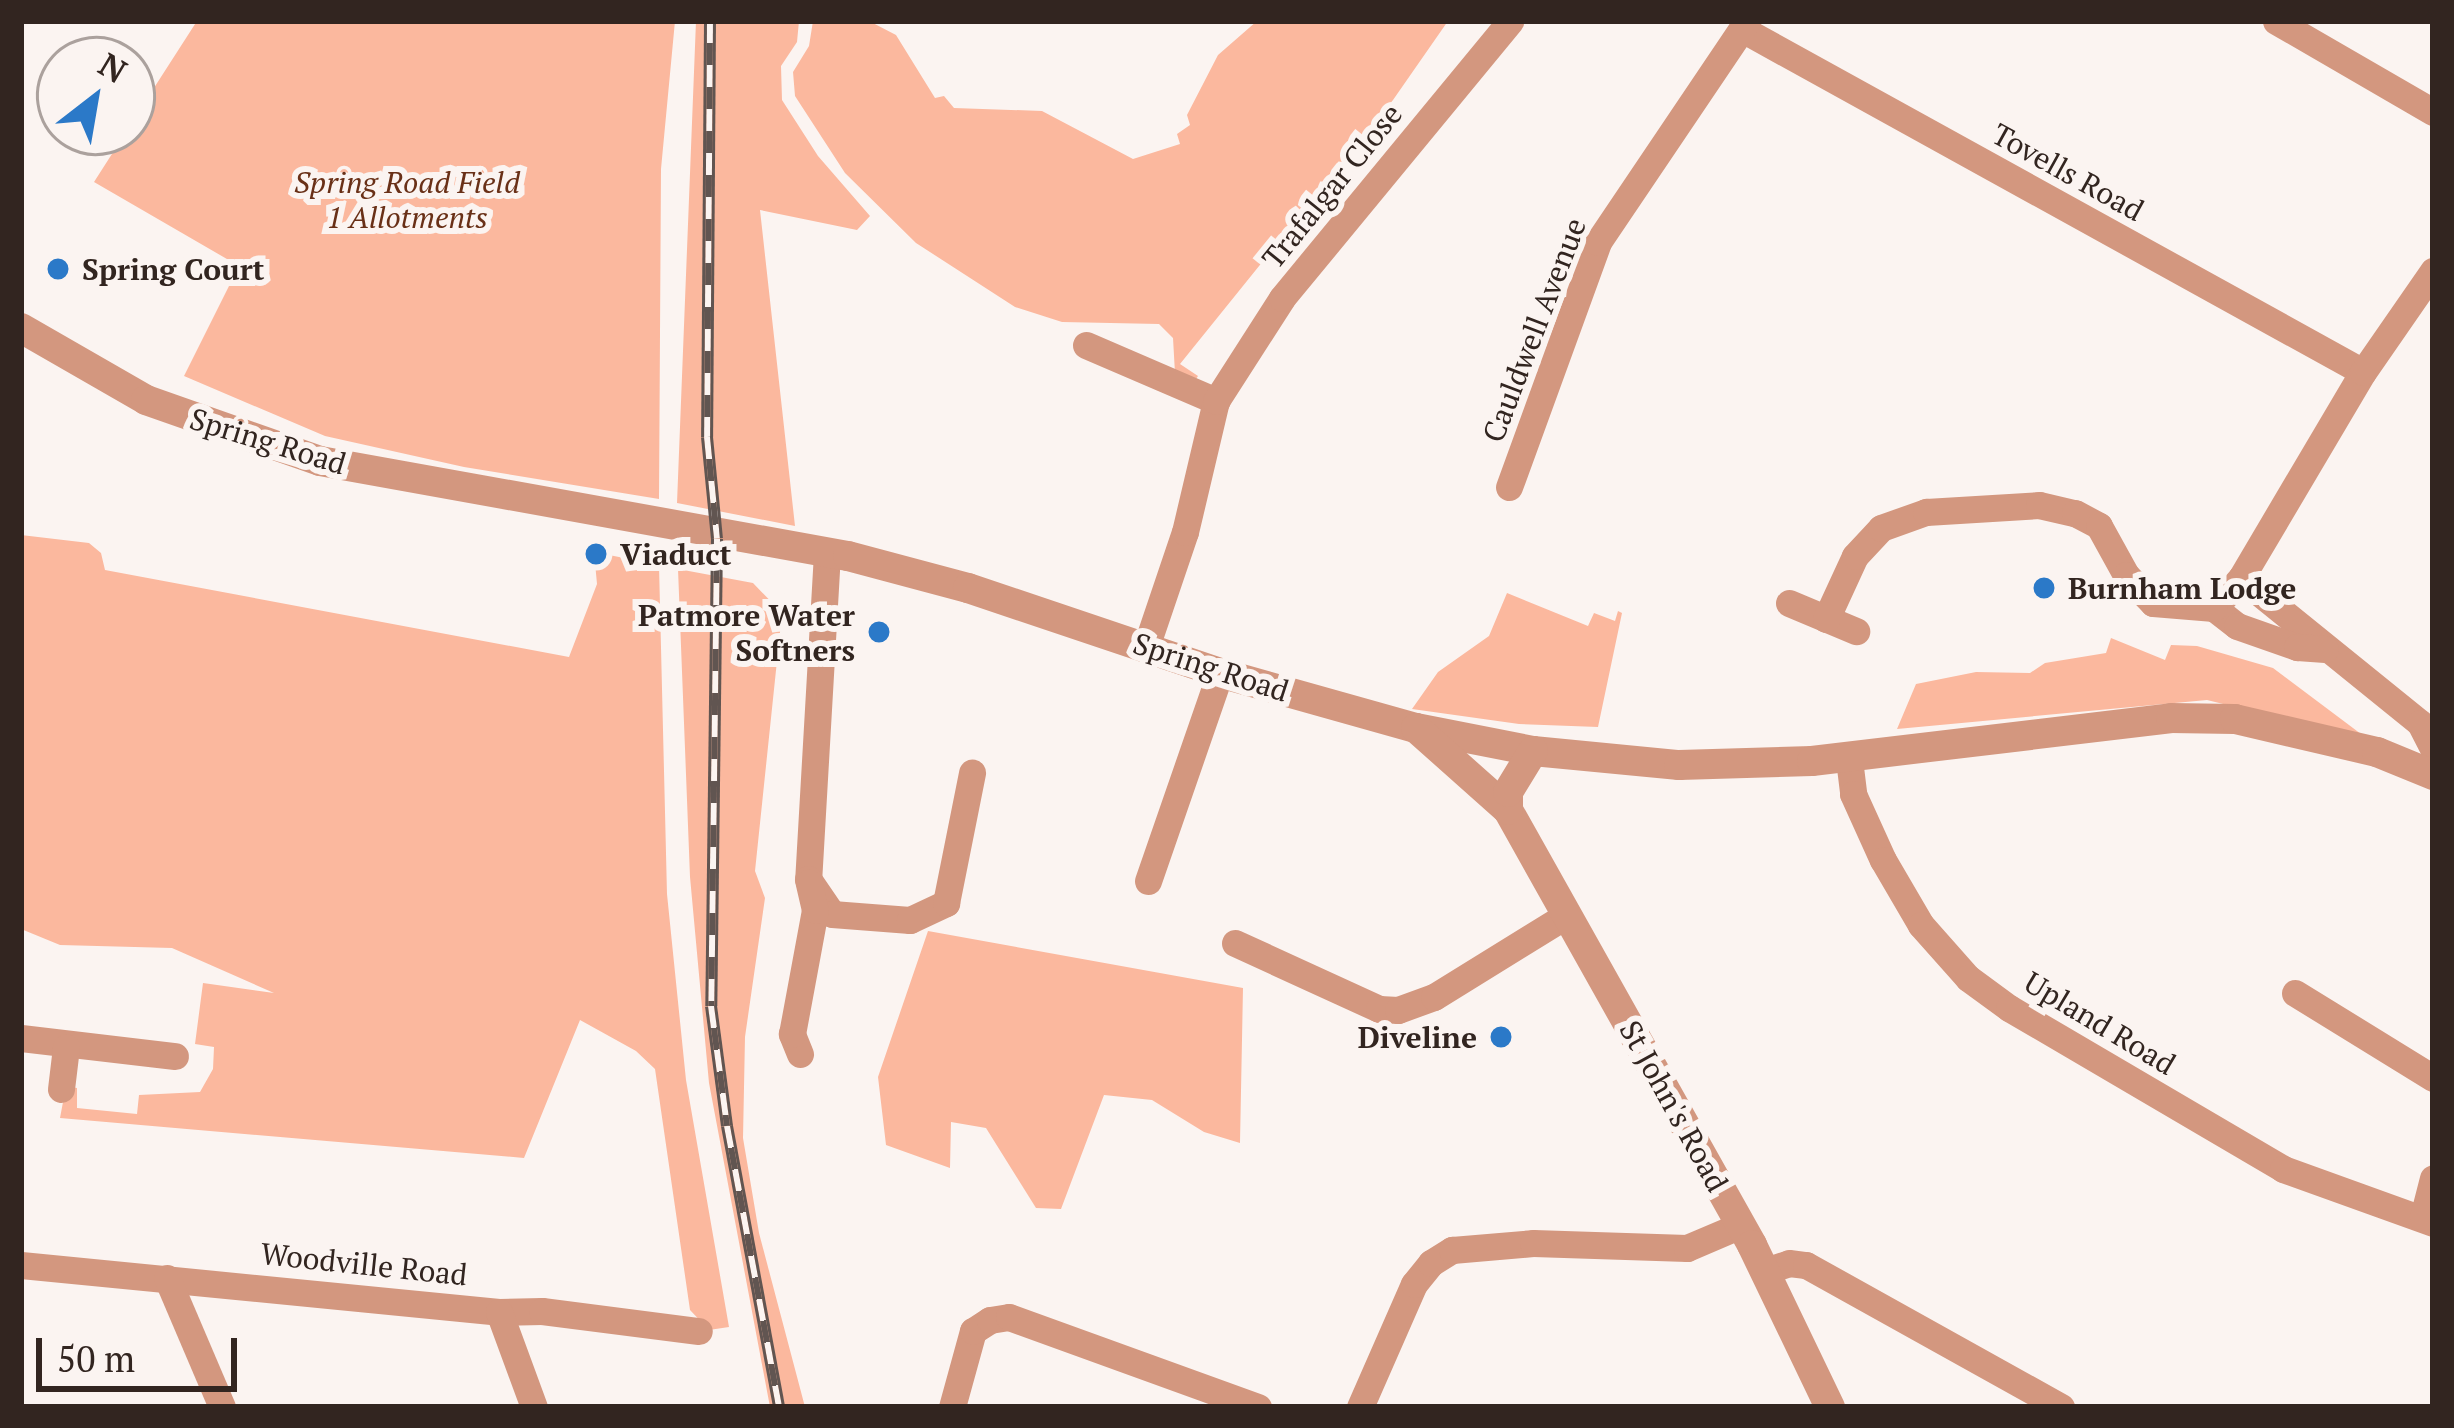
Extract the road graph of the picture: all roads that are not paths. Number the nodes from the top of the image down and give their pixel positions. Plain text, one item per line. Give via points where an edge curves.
1 (1510, 21) edge
2 (2276, 21) edge
3 (1745, 25) edge
4 (2433, 112) edge
5 (2433, 271) edge
6 (21, 328) edge
7 (1086, 345) dead end
8 (2363, 372) junction
9 (1216, 401) junction
10 (1509, 488) dead end
11 (827, 553) junction
12 (2241, 578) junction
13 (1789, 603) dead end
14 (2214, 608) junction
15 (1826, 619) junction
16 (1856, 631) dead end
17 (1146, 647) junction
18 (2325, 649) junction
19 (1220, 673) junction
20 (1417, 728) junction
21 (2433, 748) edge
22 (1532, 751) junction
23 (1850, 759) junction
24 (972, 773) dead end
25 (2433, 775) edge
26 (1508, 810) junction
27 (808, 879) junction
28 (1148, 881) dead end
29 (1567, 915) junction
30 (1235, 943) dead end
31 (2295, 993) dead end
32 (21, 1037) edge
33 (66, 1047) junction
34 (800, 1054) dead end
35 (175, 1056) dead end
36 (2433, 1078) edge
37 (61, 1089) dead end
38 (2433, 1178) edge
39 (2428, 1220) edge
40 (1741, 1225) junction
41 (21, 1265) edge
42 (1765, 1271) junction
43 (167, 1278) junction
44 (499, 1312) junction
45 (699, 1331) dead end
46 (222, 1407) edge
47 (534, 1407) edge
48 (952, 1407) edge
49 (1258, 1407) edge
50 (1360, 1407) edge
51 (1830, 1407) edge
52 (2061, 1407) edge

1 - 9 street, Trafalgar Close via 1282,298
2 - 4 street
3 - 8 street, Tovells Road
3 - 10 street, Cauldwell Avenue via 1598,242
5 - 8 street
6 - 11 street, Spring Road via 146,400 320,461
7 - 9 street
8 - 12 street
9 - 17 street, Trafalgar Close via 1190,515
11 - 17 street, Spring Road
11 - 27 street
12 - 14 street
12 - 18 street
13 - 15 street
14 - 15 street via 2153,603 2098,526 2038,505 1926,512 1881,528 1855,556
14 - 18 street via 2237,626
15 - 16 street
17 - 19 street, Spring Road
18 - 21 street via 2420,723
19 - 20 street, Spring Road
19 - 28 street
20 - 22 street, Spring Road
20 - 26 street, St John's Road
22 - 23 street, Spring Road via 1679,765
22 - 26 street via 1508,792
23 - 25 street, Spring Road via 2008,735 2235,718 2377,752
23 - 39 street, Upland Road via 1853,794 1883,860 1934,942 1978,986 2283,1169
24 - 27 street via 946,902 910,920 832,914
26 - 29 street, St John's Road
27 - 34 street via 815,910 792,1034
29 - 30 street via 1434,997 1398,1010 1379,1009
29 - 40 street, St John's Road
31 - 36 street
32 - 33 street
33 - 35 street
33 - 37 street
38 - 39 street
40 - 42 street, St John's Road
40 - 50 street via 1687,1248 1533,1243 1453,1250 1414,1284
41 - 43 street, Woodville Road
42 - 51 street, St John's Road
42 - 52 street via 1806,1264
43 - 44 street, Woodville Road
43 - 46 street
44 - 45 street, Woodville Road
44 - 47 street
48 - 49 street via 973,1331 1009,1317

